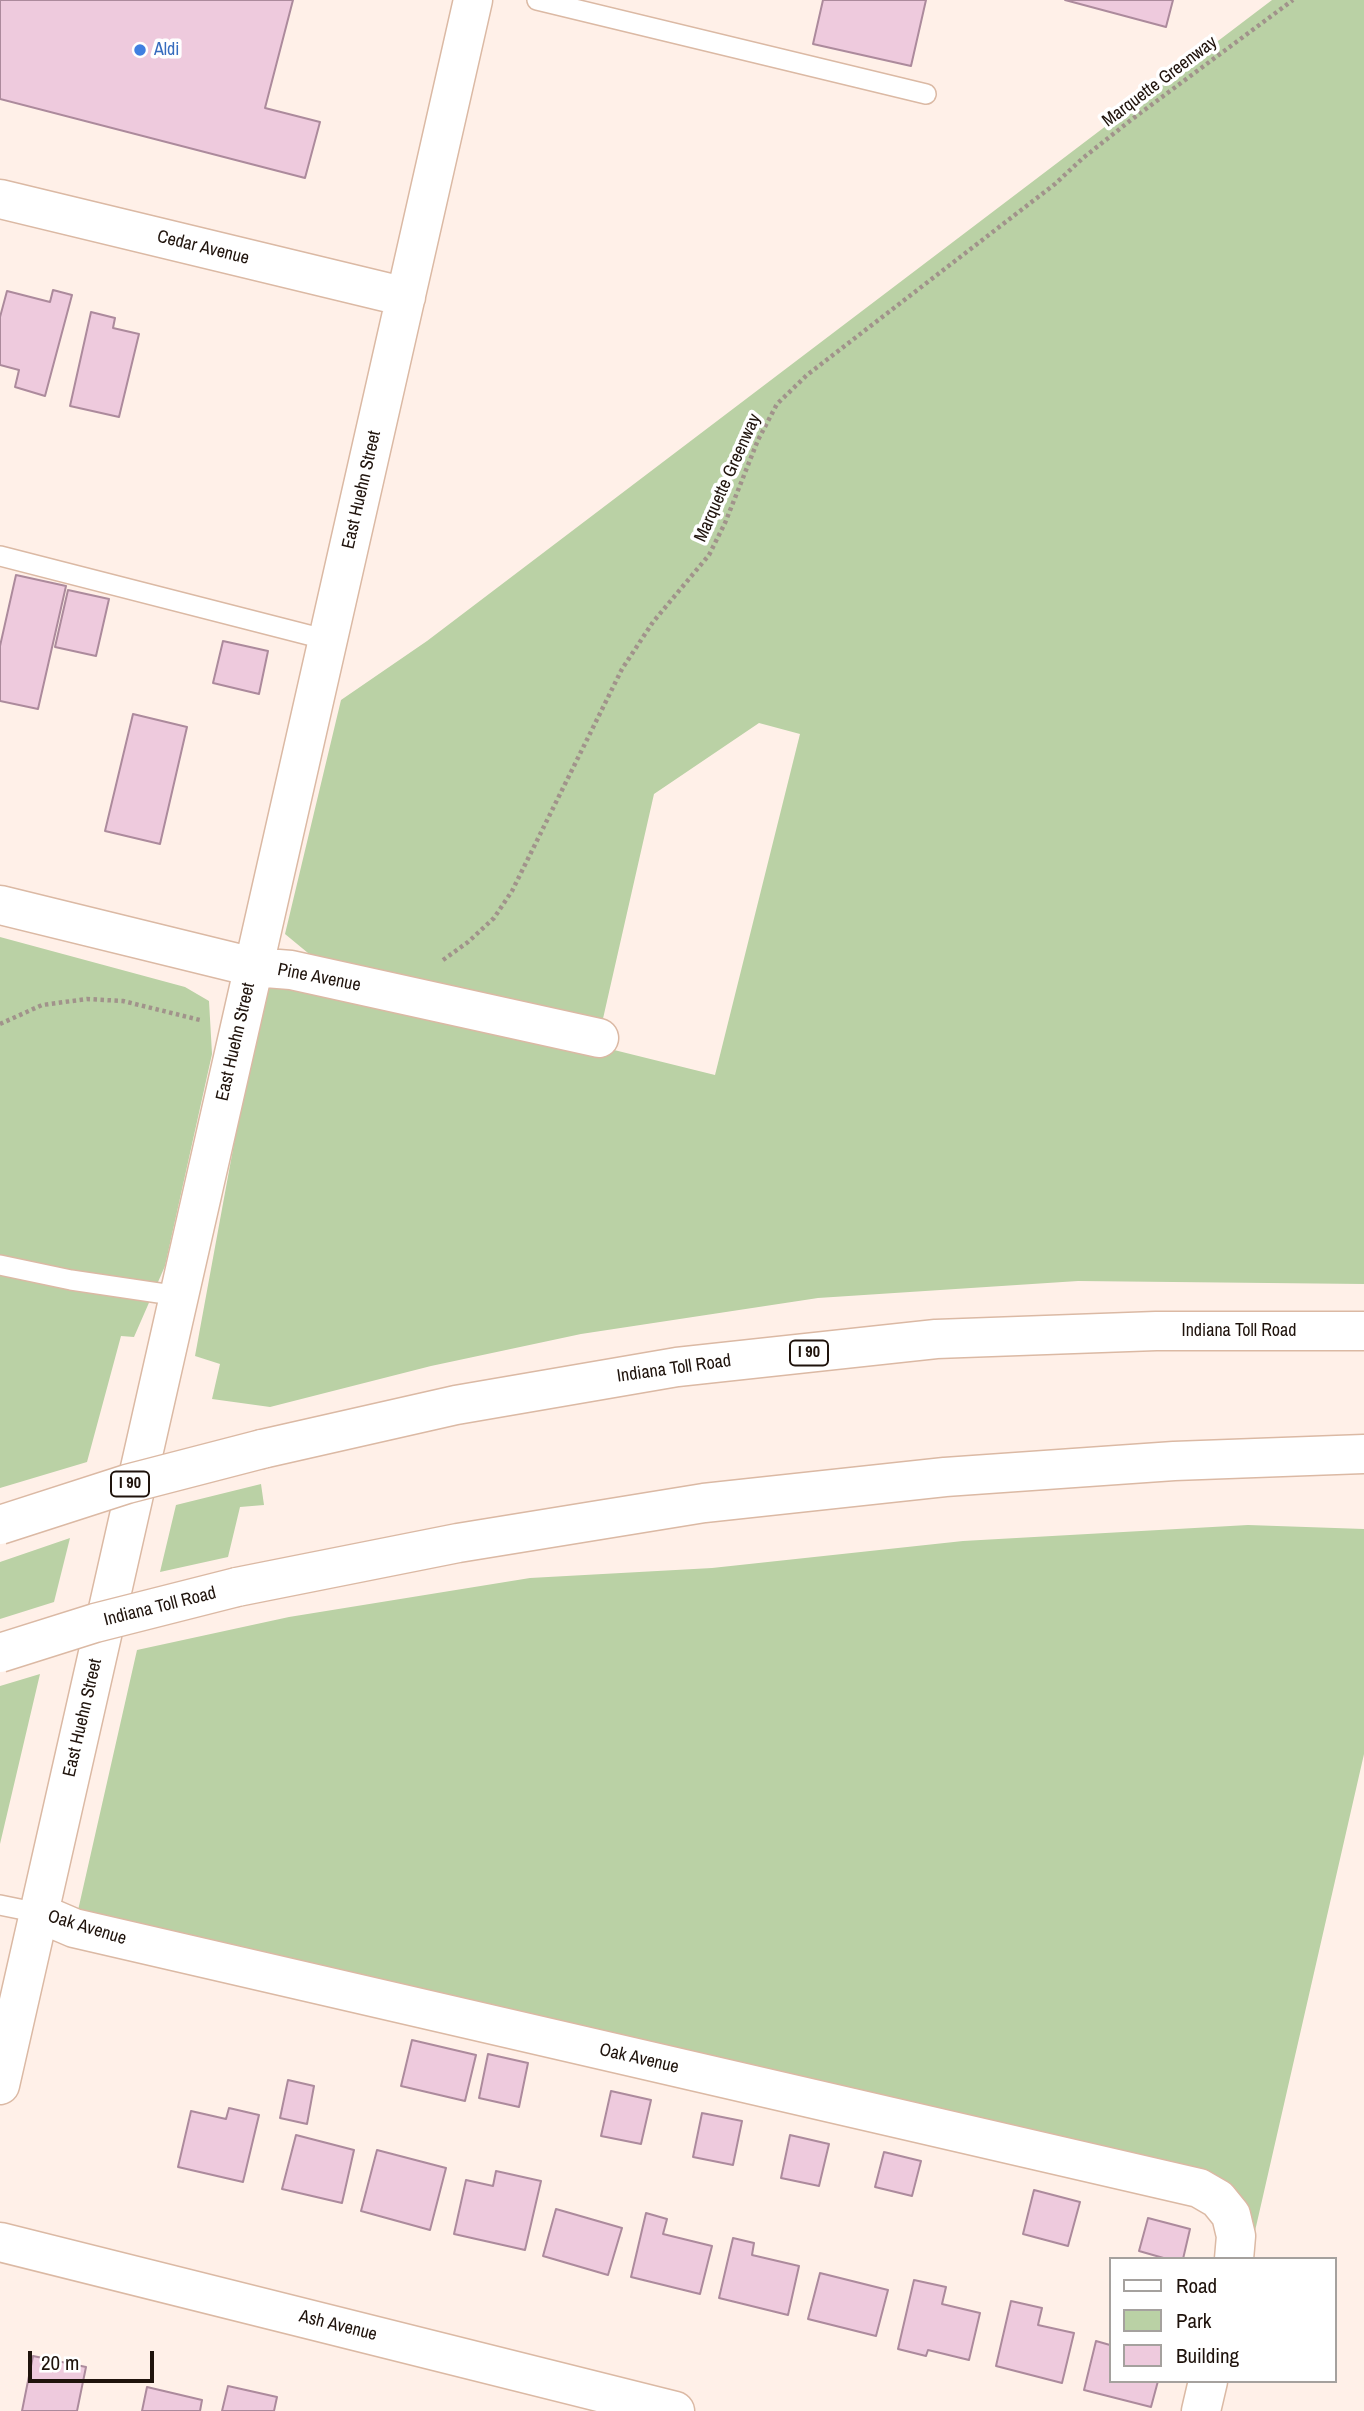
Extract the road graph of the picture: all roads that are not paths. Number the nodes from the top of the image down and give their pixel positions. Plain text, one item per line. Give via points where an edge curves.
1 (473, 0) edge
2 (537, 0) edge
3 (926, 94) dead end
4 (0, 199) edge
5 (406, 297) junction
6 (0, 556) edge
7 (328, 640) junction
8 (0, 905) edge
9 (253, 967) junction
10 (599, 1038) dead end
11 (0, 1265) edge
12 (179, 1296) junction
13 (1364, 1331) edge
14 (1364, 1454) edge
15 (0, 1525) edge
16 (0, 1653) edge
17 (0, 1905) edge
18 (39, 1913) junction
19 (0, 2085) edge
20 (0, 2242) edge
21 (1234, 2257) edge
22 (1208, 2383) edge
23 (675, 2411) edge
24 (1201, 2411) edge

1 - 5 main road, East Huehn Street
2 - 3 lane
4 - 5 main road, Cedar Avenue
5 - 7 main road, East Huehn Street
6 - 7 lane
7 - 9 main road, East Huehn Street
8 - 9 main road, Pine Avenue
9 - 10 main road, Pine Avenue via 291,970
9 - 12 main road, East Huehn Street
11 - 12 lane
12 - 18 main road, East Huehn Street
13 - 15 main road, Indiana Toll Road / I 90, bridge via 1156,1331 936,1339 704,1364 456,1405 262,1449 127,1484
14 - 16 main road, Indiana Toll Road, bridge via 945,1477 717,1502 458,1543 237,1587
17 - 18 lane
18 - 19 main road, East Huehn Street
18 - 21 main road, Oak Avenue via 74,1928 1199,2189 1218,2199 1231,2215
20 - 23 main road, Ash Avenue
22 - 24 main road

